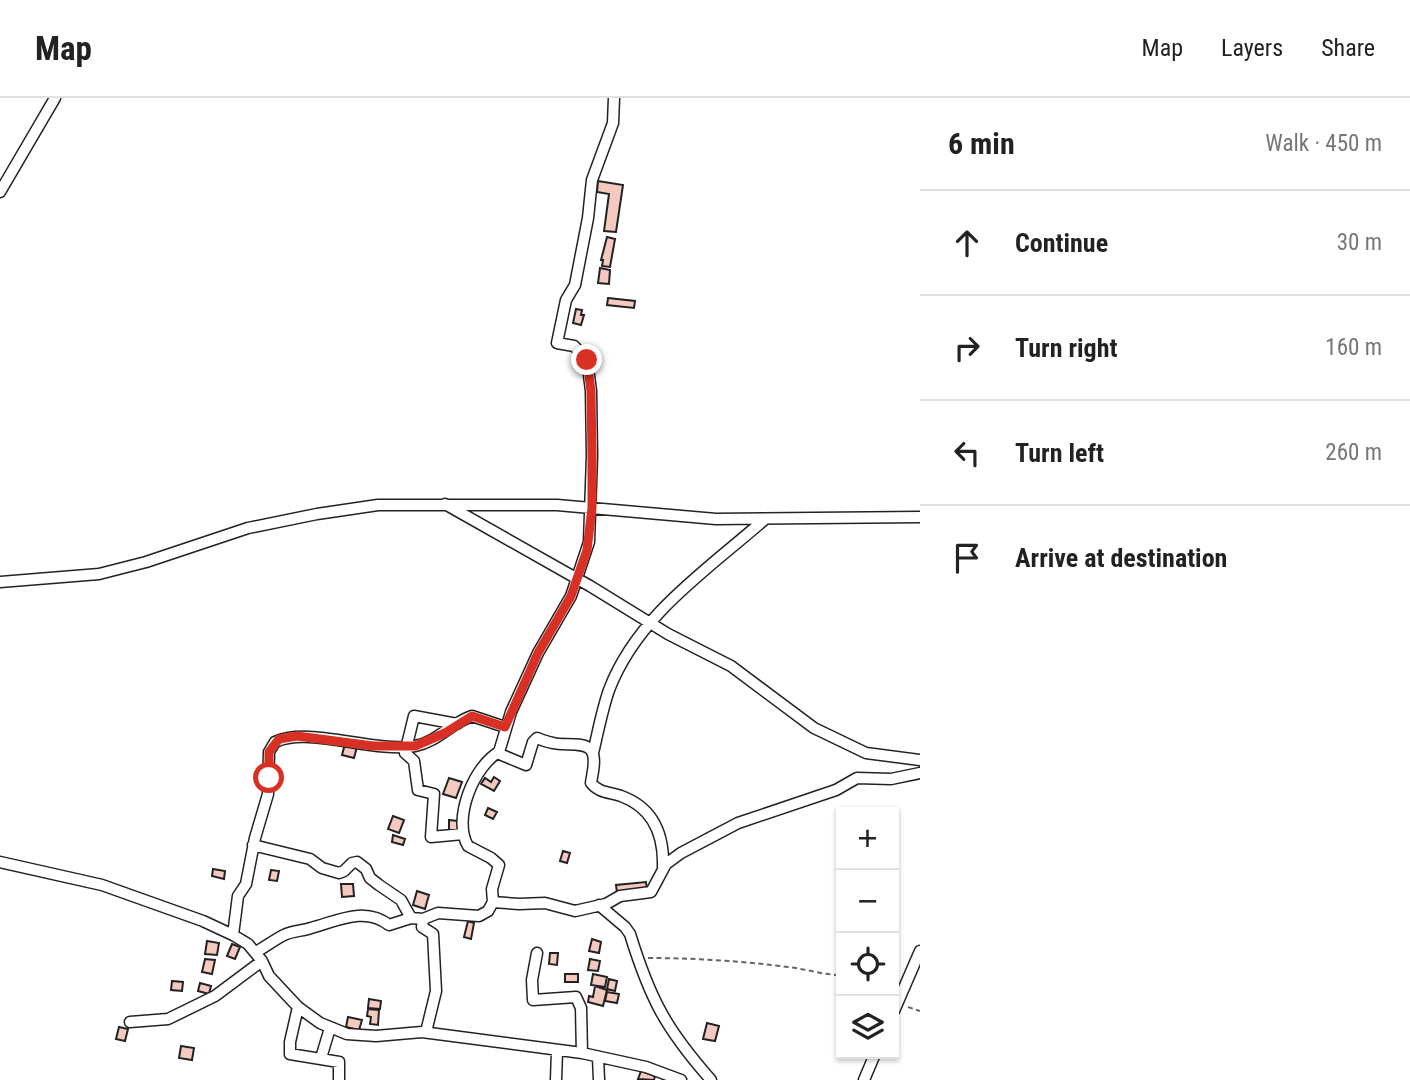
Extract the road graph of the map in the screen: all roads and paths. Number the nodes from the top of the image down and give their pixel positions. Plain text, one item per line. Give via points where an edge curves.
1 (55, 98) edge
2 (614, 98) edge
3 (2, 186) edge
4 (442, 503) junction
5 (592, 508) junction
6 (920, 517) edge
7 (764, 520) junction
8 (577, 579) junction
9 (0, 582) edge
10 (650, 623) junction
11 (457, 724) junction
12 (505, 727) junction
13 (407, 747) junction
14 (497, 753) junction
15 (593, 753) junction
16 (920, 760) edge
17 (920, 773) edge
18 (463, 834) junction
19 (253, 845) junction
20 (0, 862) edge
21 (663, 867) junction
22 (493, 902) junction
23 (599, 905) junction
24 (417, 918) junction
25 (233, 935) junction
26 (920, 951) edge
27 (537, 953) dead end
28 (259, 957) junction
29 (638, 958) junction
30 (836, 975) edge
31 (899, 999) edge
32 (298, 1007) junction
33 (130, 1022) dead end
34 (331, 1028) junction
35 (426, 1032) junction
36 (557, 1051) junction
37 (582, 1053) junction
38 (598, 1057) junction
39 (321, 1058) junction
40 (873, 1059) edge
41 (339, 1080) edge
42 (556, 1080) edge
43 (599, 1080) edge
44 (681, 1080) edge
45 (711, 1080) edge
46 (864, 1080) edge

1 - 3 street
2 - 5 street via 613,123 592,180 575,285 566,300 557,343 574,346 587,360
4 - 5 street
4 - 8 street
4 - 9 street via 378,505 317,514 248,528 99,574
5 - 7 street
5 - 8 street via 587,550
6 - 7 street
7 - 10 street
8 - 10 street
8 - 12 street
10 - 15 street via 632,645 609,690
10 - 16 street via 731,666 814,728 866,753
11 - 12 street via 472,716
11 - 13 street via 429,741
11 - 13 street via 414,716
12 - 14 street
13 - 18 street via 418,790 434,794 432,837
13 - 19 street via 297,736 277,740 269,752 268,794
14 - 15 street via 526,765 537,738
14 - 18 street via 467,796 462,808
15 - 21 street via 591,783 651,816 663,846
17 - 21 street via 891,779 858,778 738,824
18 - 22 street via 468,846 499,865
19 - 24 street via 310,859 339,873 357,862
19 - 25 street via 246,884 238,896
20 - 25 street via 102,885
21 - 23 street via 650,892 620,896
22 - 23 street via 545,903 575,911
22 - 24 street via 479,916 438,913
23 - 29 street via 625,927
24 - 28 street via 389,925 380,918 343,917 287,933
24 - 35 street via 433,934 435,944 435,998
25 - 28 street
26 - 31 street
27 - 37 street via 533,1000 576,997 582,1008
28 - 32 street via 269,976
28 - 33 street via 215,996 168,1018
29 - 30 path via 688,958
29 - 45 street via 670,1030
32 - 34 street
32 - 39 street via 289,1051 296,1057
34 - 35 street via 376,1036
34 - 39 street
35 - 36 street
36 - 37 street
36 - 42 street
37 - 38 street
38 - 43 street
38 - 44 street
39 - 41 street via 340,1063
40 - 46 street

